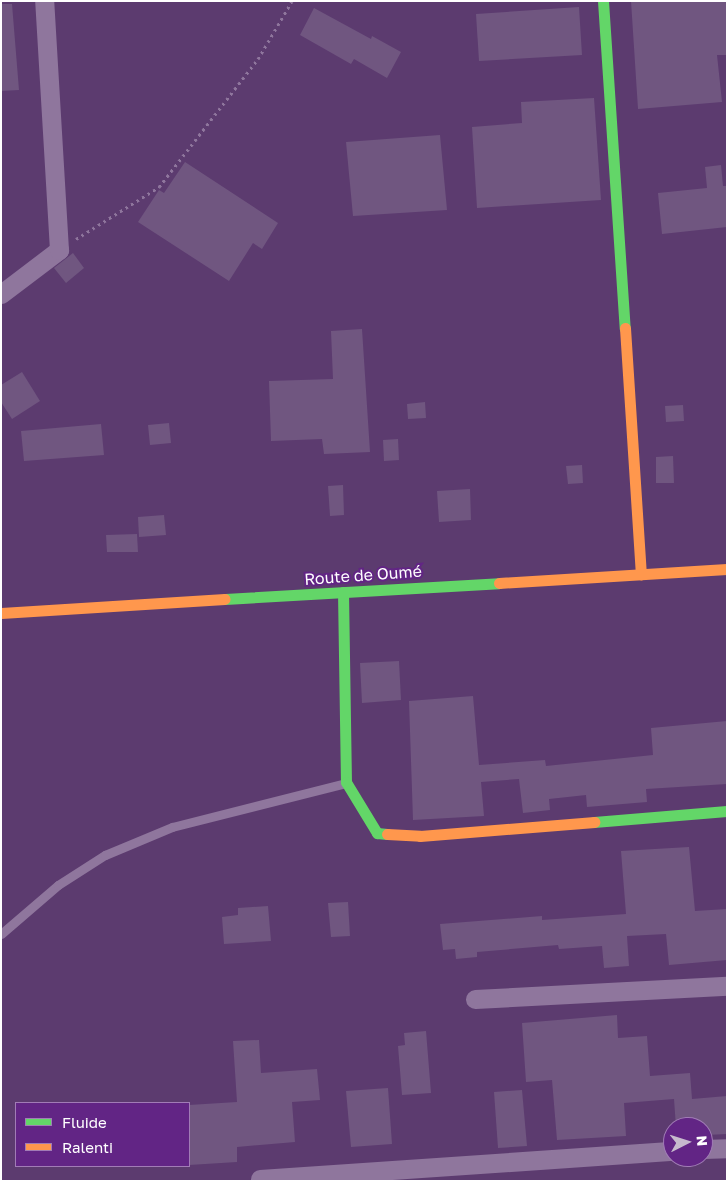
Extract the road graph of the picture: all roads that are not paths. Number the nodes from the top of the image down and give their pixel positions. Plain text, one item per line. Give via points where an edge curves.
1 (44, 1) edge
2 (603, 1) edge
3 (1, 294) edge
4 (727, 569) edge
5 (641, 574) junction
6 (343, 592) junction
7 (1, 613) edge
8 (346, 782) junction
9 (727, 811) edge
10 (1, 934) edge
11 (727, 986) edge
12 (475, 999) dead end
13 (727, 1148) edge
14 (713, 1149) edge
15 (663, 1152) edge
16 (260, 1179) dead end

1 - 3 street via 58,250
2 - 5 street
4 - 5 street, Route de Oumé
5 - 6 street, Route de Oumé
6 - 7 street, Route de Oumé
6 - 8 street
8 - 9 street via 377,833 420,836
8 - 10 lane via 172,827 105,855 58,885
11 - 12 street
13 - 14 street
15 - 16 street

